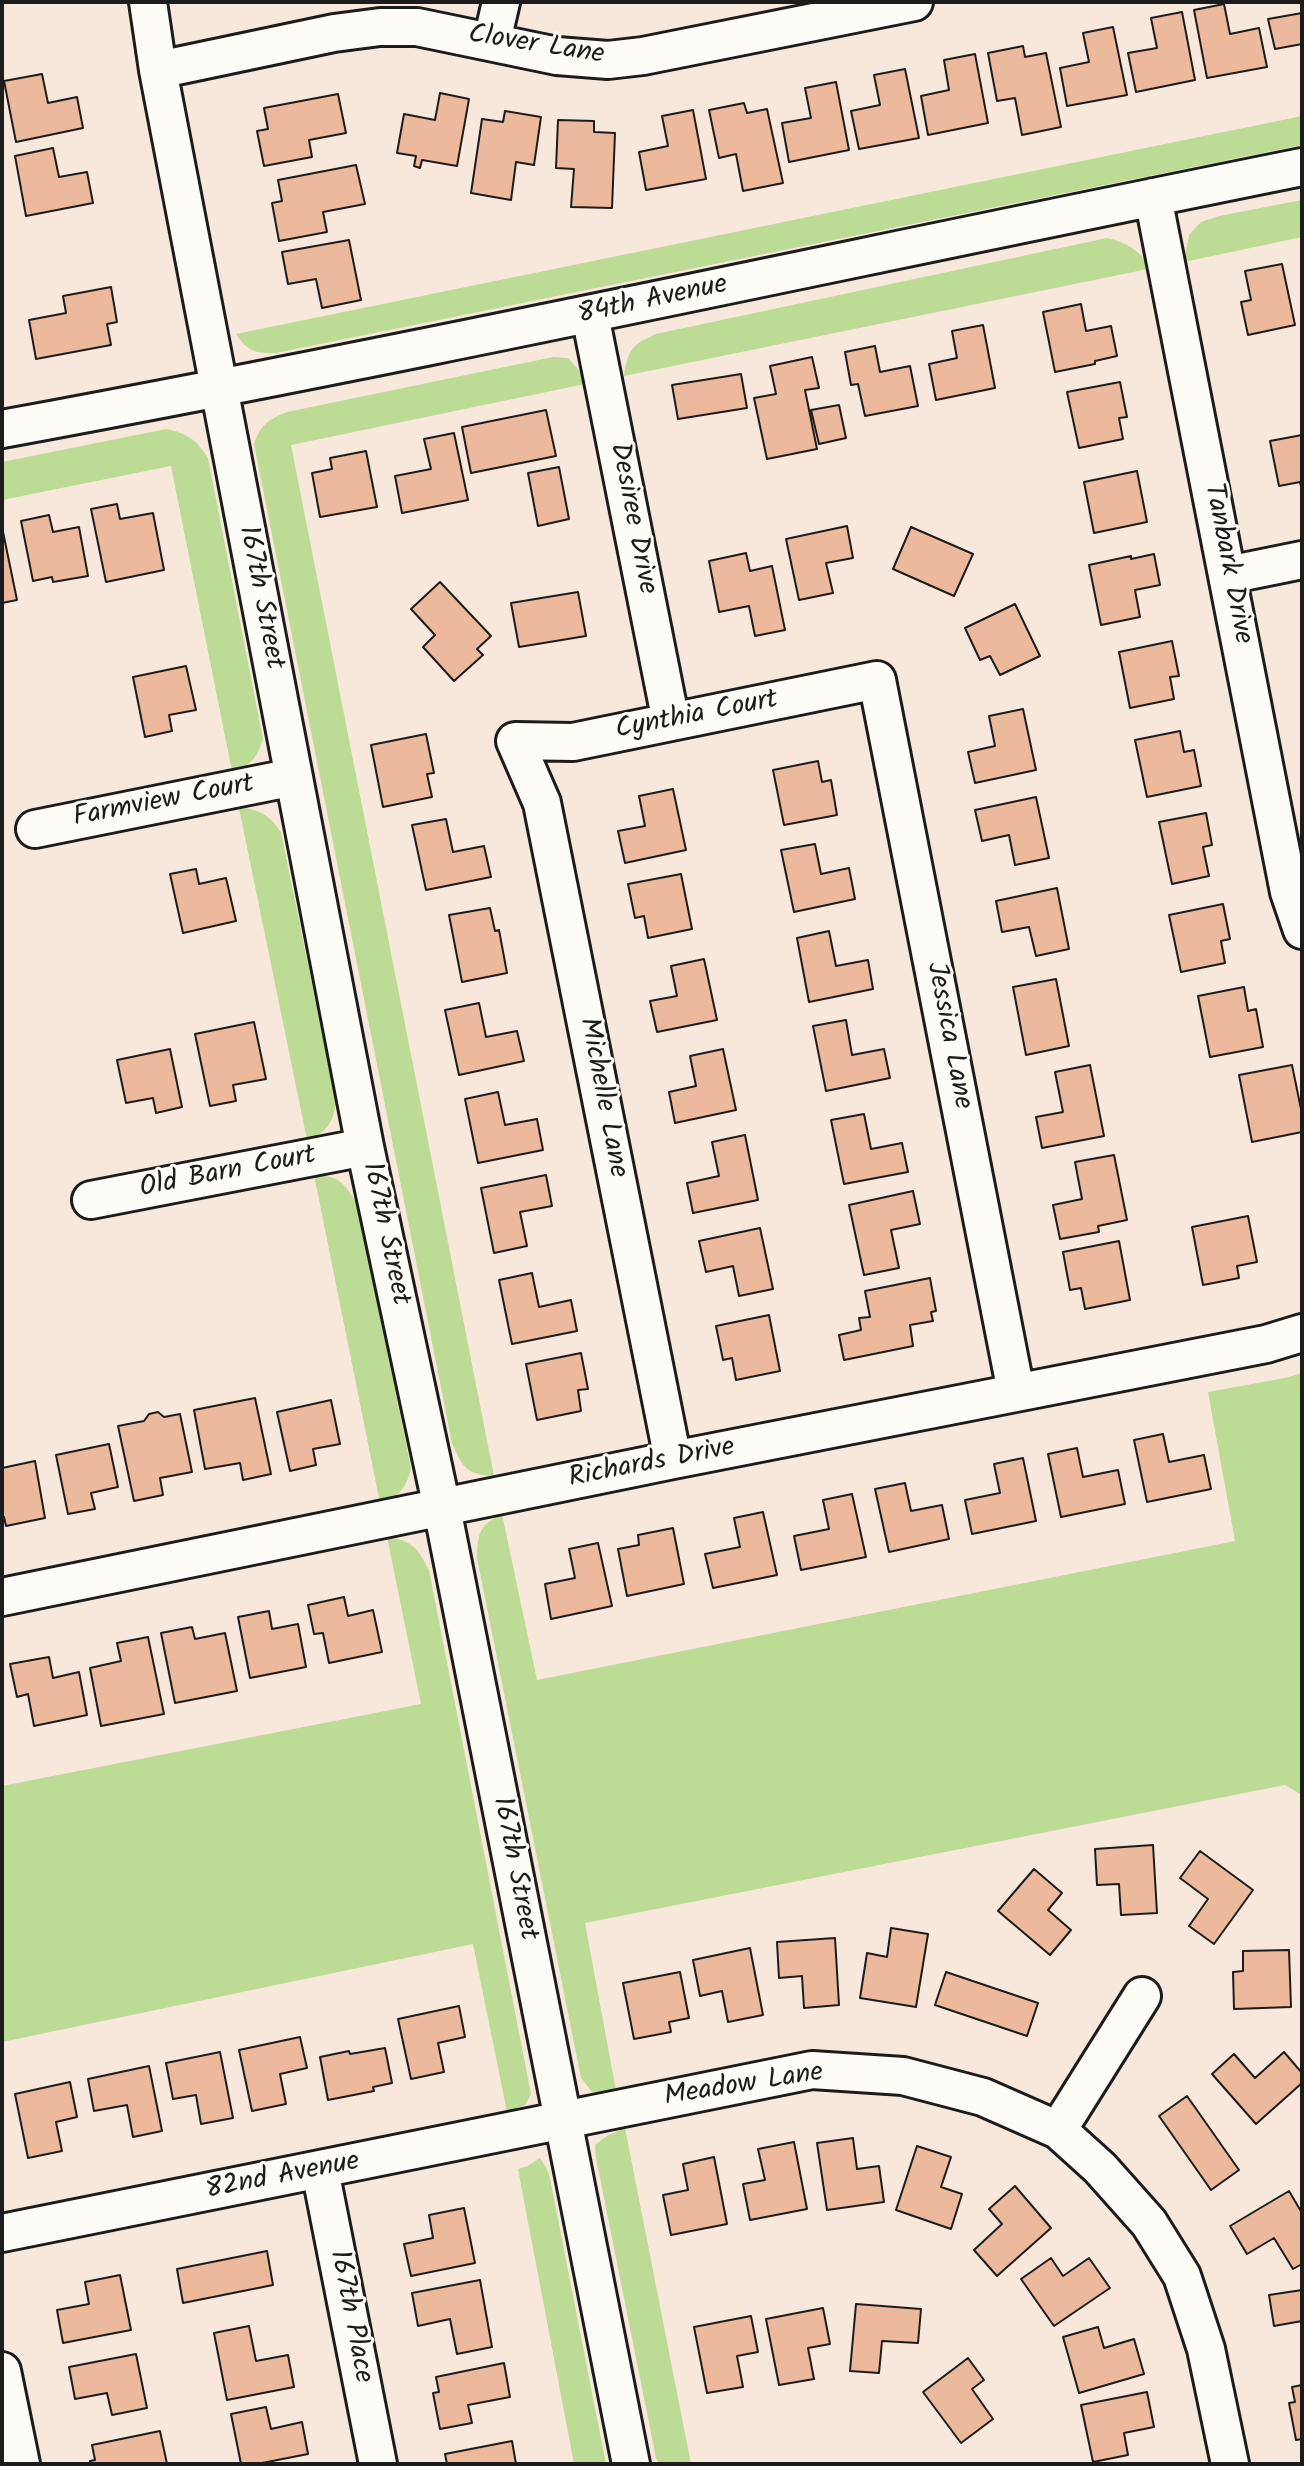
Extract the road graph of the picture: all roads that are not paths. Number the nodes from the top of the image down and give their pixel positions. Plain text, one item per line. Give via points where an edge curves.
1 (148, 2) edge
2 (501, 2) edge
3 (914, 2) edge
4 (492, 41) junction
5 (158, 70) junction
6 (1302, 167) edge
7 (1153, 197) junction
8 (590, 315) junction
9 (219, 389) junction
10 (2, 429) edge
11 (1302, 560) edge
12 (1228, 575) junction
13 (877, 680) joint
14 (671, 722) junction
15 (515, 741) joint
16 (294, 777) junction
17 (35, 829) dead end
18 (1302, 930) edge
19 (365, 1147) junction
20 (91, 1200) dead end
21 (1302, 1333) edge
22 (1016, 1392) junction
23 (673, 1460) junction
24 (442, 1508) junction
25 (2, 1597) edge
26 (1142, 1996) dead end
27 (564, 2120) junction
28 (1058, 2130) junction
29 (320, 2170) junction
30 (2, 2233) edge
31 (2, 2371) edge
32 (21, 2464) edge
33 (378, 2464) edge
34 (631, 2464) edge
35 (1230, 2464) edge

1 - 5 street, 167th Street
2 - 4 street
3 - 4 street, Clover Lane via 608,60 557,56
4 - 5 street, Clover Lane via 417,27 380,27
5 - 9 street, 167th Street
6 - 7 street, 84th Avenue
7 - 8 street, 84th Avenue
7 - 12 street, Tanbark Drive
8 - 9 street, 84th Avenue
8 - 14 street, Desiree Drive
9 - 10 street, 84th Avenue
9 - 16 street, 167th Street
11 - 12 street
12 - 18 street, Tanbark Drive via 1289,892
13 - 14 street, Cynthia Court
13 - 22 street, Jessica Lane
14 - 15 street, Cynthia Court via 573,742
15 - 23 street, Michelle Lane via 542,803
16 - 17 street, Farmview Court
16 - 19 street, 167th Street
19 - 20 street, Old Barn Court
19 - 24 street, 167th Street
21 - 22 street, Richards Drive
22 - 23 street, Richards Drive
23 - 24 street, Richards Drive
24 - 25 street, Richards Drive
24 - 27 street, 167th Street
26 - 28 street
27 - 28 street, Meadow Lane via 812,2070 903,2076 983,2097
27 - 29 street, 82nd Avenue
27 - 34 street, 167th Street
28 - 35 street, Meadow Lane via 1149,2223 1182,2276 1206,2349
29 - 30 street, 82nd Avenue
29 - 33 street, 167th Place
31 - 32 street

